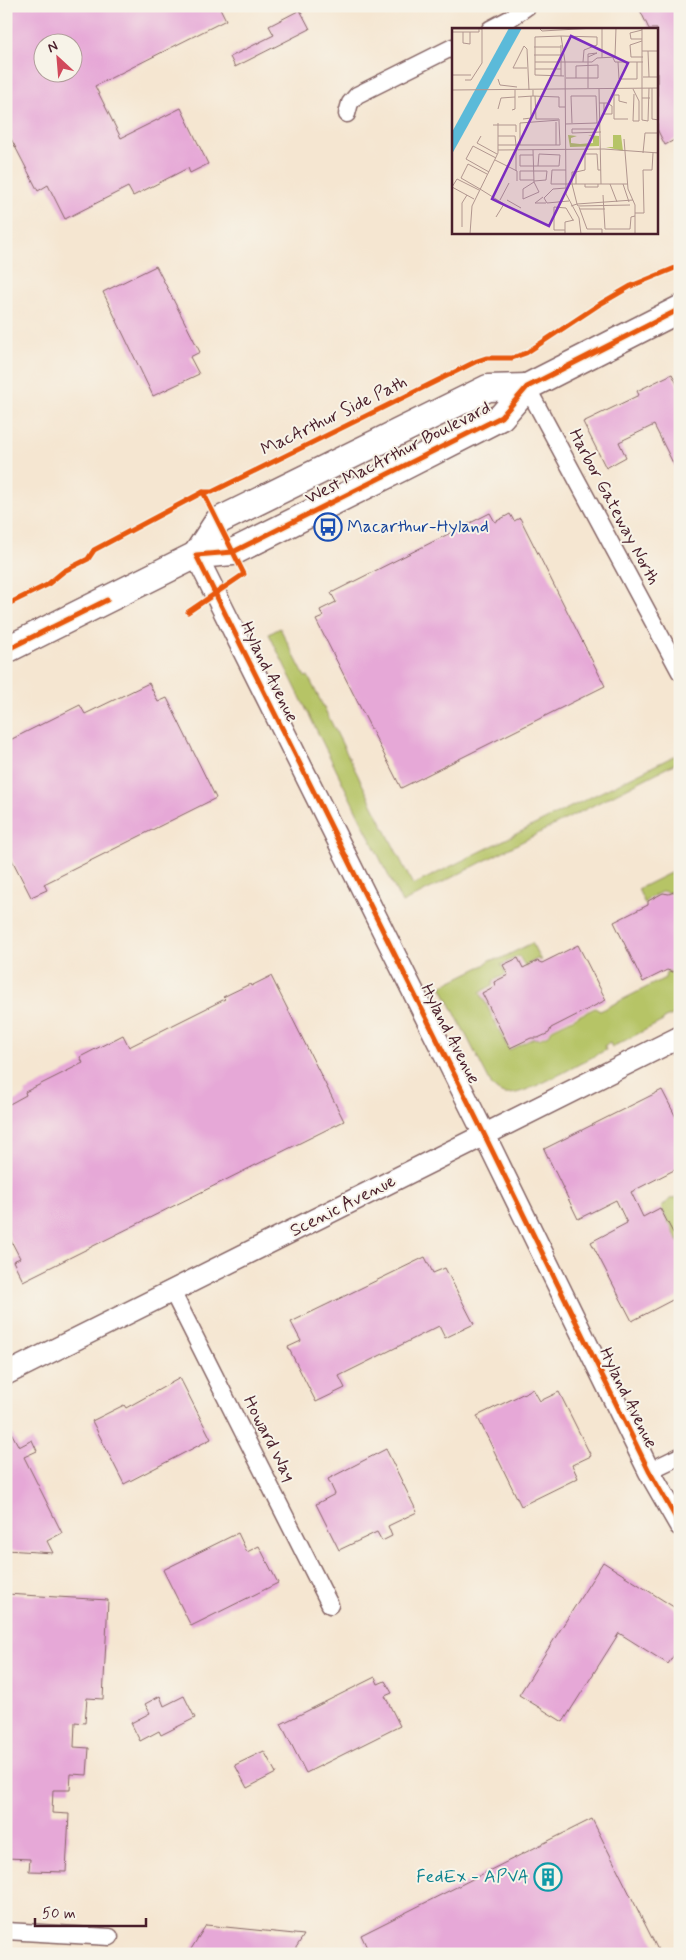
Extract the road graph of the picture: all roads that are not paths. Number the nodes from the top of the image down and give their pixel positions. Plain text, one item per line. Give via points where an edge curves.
1 (528, 6) edge
2 (492, 28) edge
3 (452, 48) edge
4 (347, 114) dead end
5 (680, 309) edge
6 (527, 387) junction
7 (196, 555) junction
8 (6, 650) edge
9 (680, 672) edge
10 (680, 1037) edge
11 (484, 1134) junction
12 (172, 1291) junction
13 (6, 1374) edge
14 (680, 1456) edge
15 (649, 1471) junction
16 (680, 1525) edge
17 (330, 1605) dead end
18 (6, 1931) edge
19 (110, 1937) dead end

1 - 2 street
3 - 4 street via 357,95
5 - 6 main road, West MacArthur Boulevard
6 - 7 main road, West MacArthur Boulevard via 502,417 233,552
6 - 7 main road, West MacArthur Boulevard via 488,388 218,521
6 - 9 street, Harbor Gateway North
7 - 8 main road, West MacArthur Boulevard
7 - 11 street, Hyland Avenue
10 - 11 street, Scenic Avenue
11 - 12 street, Scenic Avenue
11 - 15 street, Hyland Avenue
12 - 13 street, Scenic Avenue
12 - 17 street, Howard Way
14 - 15 street
15 - 16 street, Hyland Avenue
18 - 19 street

